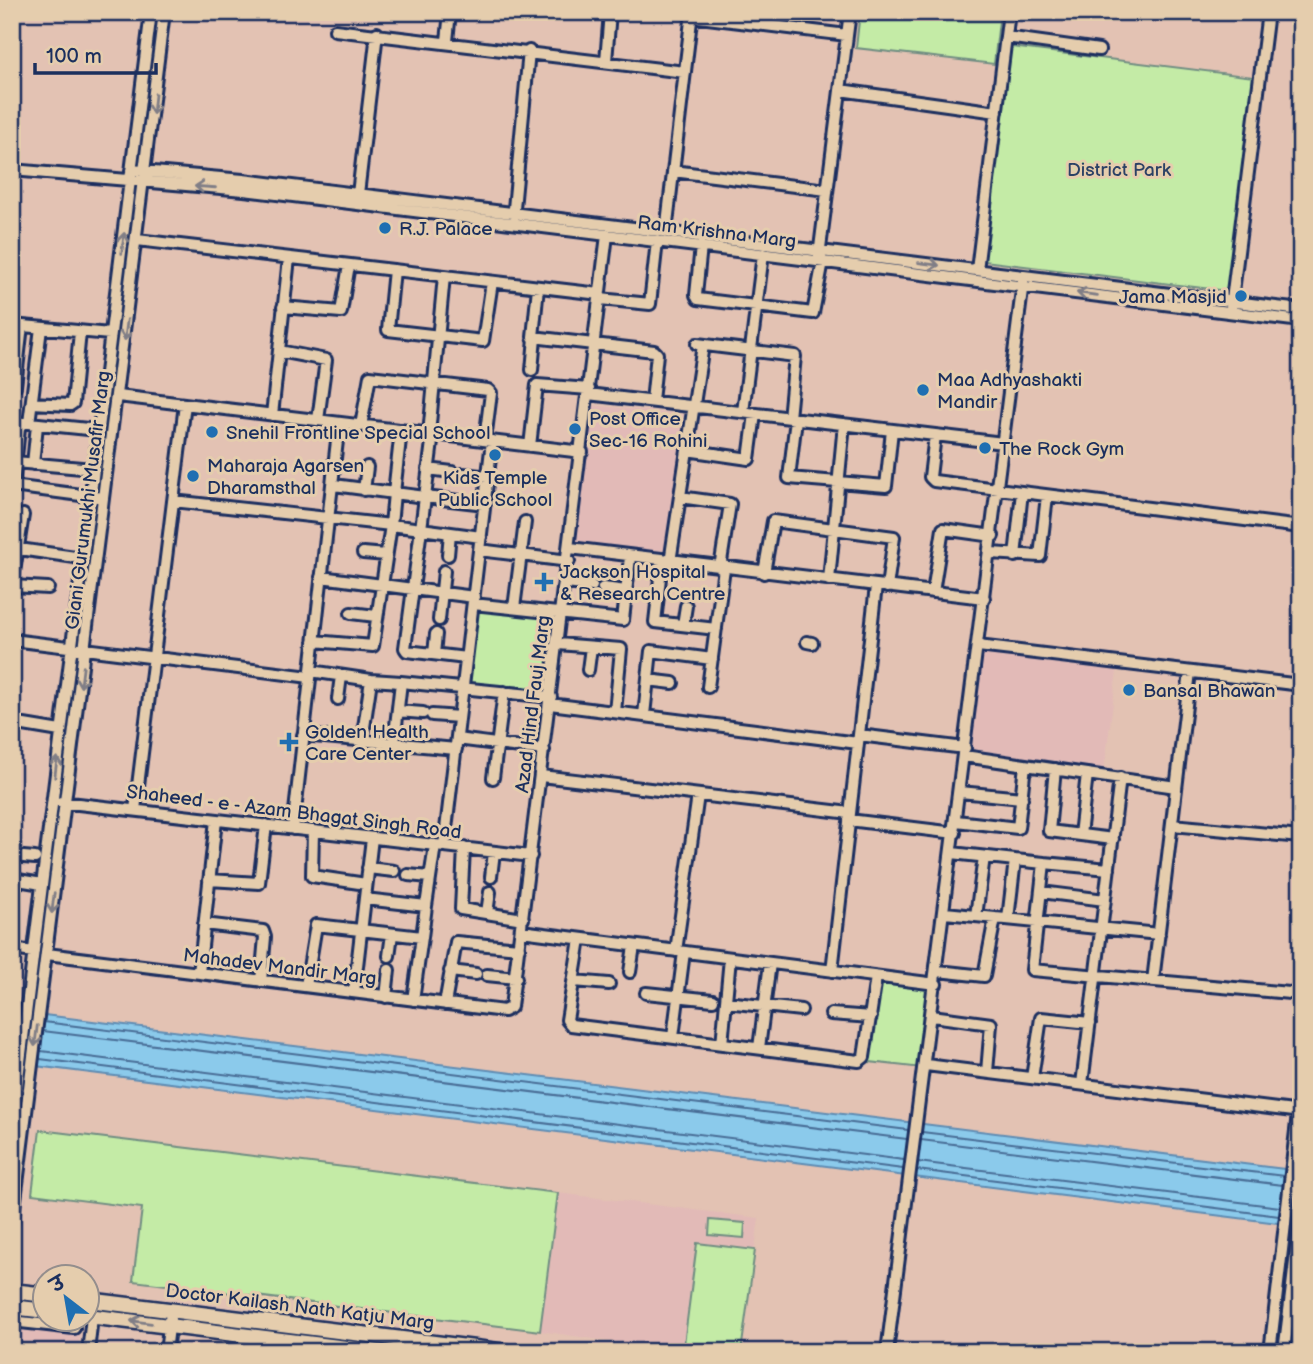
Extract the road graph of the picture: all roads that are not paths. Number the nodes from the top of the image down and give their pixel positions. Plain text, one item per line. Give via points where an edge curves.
1 (151, 12) edge
2 (164, 12) edge
3 (450, 12) edge
4 (610, 12) edge
5 (850, 12) edge
6 (1009, 12) edge
7 (1268, 12) edge
8 (692, 14) edge
9 (335, 30) dead end
10 (377, 33) junction
11 (847, 35) junction
12 (1006, 37) junction
13 (447, 41) junction
14 (1099, 50) dead end
15 (529, 51) junction
16 (606, 61) junction
17 (685, 72) junction
18 (840, 90) junction
19 (997, 111) junction
20 (12, 170) edge
21 (131, 170) junction
22 (673, 171) junction
23 (146, 177) junction
24 (129, 182) junction
25 (827, 190) junction
26 (358, 194) junction
27 (513, 218) junction
28 (666, 232) junction
29 (607, 235) junction
30 (137, 240) junction
31 (657, 241) junction
32 (701, 246) junction
33 (764, 254) junction
34 (289, 258) junction
35 (820, 258) junction
36 (349, 265) junction
37 (394, 270) junction
38 (978, 270) junction
39 (444, 276) junction
40 (1023, 281) junction
41 (492, 282) junction
42 (538, 288) junction
43 (600, 297) junction
44 (757, 306) junction
45 (283, 307) junction
46 (1232, 307) junction
47 (1301, 310) edge
48 (1301, 321) edge
49 (17, 325) edge
50 (41, 328) junction
51 (80, 332) junction
52 (110, 334) junction
53 (438, 338) junction
54 (535, 338) junction
55 (594, 344) junction
56 (279, 351) junction
57 (751, 351) junction
58 (532, 370) dead end
59 (434, 383) junction
60 (14, 386) edge
61 (34, 388) junction
62 (589, 391) junction
63 (118, 396) junction
64 (652, 401) junction
65 (32, 403) junction
66 (185, 404) junction
67 (695, 407) junction
68 (743, 412) junction
69 (755, 414) junction
70 (272, 415) junction
71 (793, 418) junction
72 (318, 420) junction
73 (339, 423) junction
74 (33, 424) junction
75 (844, 425) junction
76 (361, 426) junction
77 (98, 430) junction
78 (401, 430) junction
79 (892, 430) junction
80 (431, 434) junction
81 (934, 435) junction
82 (489, 441) junction
83 (1003, 443) junction
84 (530, 446) junction
85 (687, 450) junction
86 (582, 452) junction
87 (15, 462) junction
88 (33, 464) junction
89 (367, 467) dead end
90 (93, 469) junction
91 (428, 469) junction
92 (489, 477) junction
93 (838, 484) junction
94 (334, 485) junction
95 (13, 486) edge
96 (998, 488) junction
97 (364, 490) junction
98 (1022, 492) junction
99 (394, 493) junction
100 (90, 496) junction
101 (1047, 496) junction
102 (425, 497) junction
103 (105, 498) junction
104 (680, 498) junction
105 (173, 501) junction
106 (485, 504) junction
107 (23, 515) dead end
108 (329, 518) junction
109 (525, 522) dead end
110 (391, 525) junction
111 (1301, 527) edge
112 (421, 529) junction
113 (834, 529) junction
114 (450, 533) junction
115 (993, 536) junction
116 (481, 537) junction
117 (570, 548) junction
118 (15, 549) edge
119 (480, 550) junction
120 (363, 553) dead end
121 (991, 553) junction
122 (386, 555) junction
123 (448, 555) dead end
124 (521, 555) junction
125 (1015, 556) junction
126 (630, 557) junction
127 (82, 558) junction
128 (569, 561) junction
129 (666, 561) junction
130 (722, 568) junction
131 (444, 571) dead end
132 (764, 573) junction
133 (321, 577) junction
134 (829, 580) junction
135 (566, 583) junction
136 (12, 585) edge
137 (381, 585) junction
138 (882, 586) junction
139 (48, 588) dead end
140 (413, 589) junction
141 (626, 591) junction
142 (933, 592) junction
143 (442, 593) junction
144 (984, 598) junction
145 (473, 601) junction
146 (686, 606) dead end
147 (514, 608) junction
148 (351, 613) dead end
149 (562, 613) junction
150 (376, 615) junction
151 (439, 620) dead end
152 (683, 625) junction
153 (716, 629) junction
154 (436, 634) dead end
155 (12, 640) edge
156 (314, 640) junction
157 (558, 644) junction
158 (978, 646) junction
159 (591, 647) junction
160 (71, 648) junction
161 (85, 650) junction
162 (434, 654) junction
163 (154, 658) junction
164 (466, 658) junction
165 (712, 659) junction
166 (588, 670) dead end
167 (1190, 671) junction
168 (310, 674) junction
169 (341, 676) junction
170 (371, 680) junction
171 (648, 680) junction
172 (401, 682) junction
173 (673, 683) dead end
174 (1301, 685) edge
175 (463, 688) junction
176 (708, 688) dead end
177 (504, 692) junction
178 (338, 699) dead end
179 (551, 700) junction
180 (398, 710) junction
181 (615, 712) junction
182 (644, 715) junction
183 (459, 717) junction
184 (12, 723) edge
185 (60, 731) junction
186 (303, 735) junction
187 (859, 739) junction
188 (362, 741) junction
189 (394, 743) junction
190 (456, 744) junction
191 (497, 744) junction
192 (544, 750) junction
193 (965, 752) junction
194 (1025, 765) junction
195 (1055, 769) junction
196 (1087, 774) junction
197 (541, 776) junction
198 (493, 778) dead end
199 (1120, 778) junction
200 (1176, 787) junction
201 (960, 792) junction
202 (698, 795) junction
203 (1022, 798) junction
204 (52, 801) junction
205 (66, 802) junction
206 (135, 810) junction
207 (850, 816) junction
208 (216, 820) junction
209 (266, 825) junction
210 (1172, 825) junction
211 (956, 827) junction
212 (293, 829) junction
213 (313, 831) junction
214 (1080, 835) junction
215 (1301, 837) edge
216 (372, 838) junction
217 (1113, 839) junction
218 (439, 845) junction
219 (464, 848) junction
220 (495, 852) junction
221 (952, 853) junction
222 (12, 856) edge
223 (531, 856) junction
224 (984, 857) junction
225 (35, 858) dead end
226 (1015, 860) junction
227 (1044, 863) junction
228 (368, 868) junction
229 (1109, 869) junction
230 (394, 871) dead end
231 (408, 875) dead end
232 (430, 877) junction
233 (491, 877) dead end
234 (12, 879) edge
235 (209, 880) junction
236 (42, 884) junction
237 (366, 884) junction
238 (490, 891) dead end
239 (1041, 892) junction
240 (365, 899) junction
241 (1105, 900) junction
242 (426, 906) junction
243 (945, 913) junction
244 (487, 914) junction
245 (976, 916) junction
246 (995, 918) junction
247 (523, 919) junction
248 (1008, 919) junction
249 (1037, 922) junction
250 (204, 924) junction
251 (1101, 929) junction
252 (361, 930) junction
253 (522, 931) junction
254 (392, 933) junction
255 (1159, 934) junction
256 (422, 937) junction
257 (580, 939) junction
258 (634, 946) junction
259 (519, 948) junction
260 (12, 949) edge
261 (34, 952) junction
262 (680, 952) junction
263 (47, 954) junction
264 (389, 956) dead end
265 (730, 958) junction
266 (770, 963) junction
267 (389, 970) dead end
268 (450, 971) junction
269 (832, 971) junction
270 (938, 971) junction
271 (630, 972) dead end
272 (199, 973) junction
273 (1096, 975) junction
274 (876, 977) junction
275 (516, 978) junction
276 (261, 981) junction
277 (574, 981) junction
278 (1153, 981) junction
279 (609, 984) dead end
280 (936, 984) junction
281 (306, 986) junction
282 (354, 992) junction
283 (646, 993) dead end
284 (1301, 994) edge
285 (678, 996) junction
286 (386, 997) junction
287 (413, 1000) junction
288 (713, 1000) dead end
289 (726, 1002) junction
290 (445, 1004) junction
291 (765, 1007) junction
292 (509, 1009) joint
293 (801, 1010) dead end
294 (831, 1014) dead end
295 (932, 1016) junction
296 (871, 1017) junction
297 (1090, 1023) junction
298 (673, 1037) junction
299 (722, 1044) junction
300 (760, 1048) junction
301 (926, 1065) junction
302 (987, 1072) junction
303 (1032, 1078) junction
304 (1082, 1084) junction
305 (1301, 1088) edge
306 (1299, 1112) edge
307 (12, 1126) edge
308 (1301, 1213) edge
309 (12, 1224) edge
310 (12, 1291) edge
311 (32, 1293) edge
312 (102, 1302) edge
313 (1275, 1304) junction
314 (1290, 1306) junction
315 (12, 1307) edge
316 (32, 1309) edge
317 (172, 1309) junction
318 (102, 1318) edge
319 (12, 1321) edge
320 (32, 1323) edge
321 (169, 1326) junction
322 (89, 1332) edge
323 (443, 1348) edge
324 (328, 1349) edge
325 (88, 1352) edge
326 (166, 1352) edge
327 (379, 1352) edge
328 (507, 1352) edge
329 (887, 1352) edge
330 (1270, 1352) edge
331 (1284, 1352) edge

1 - 21 street, Giani Gurumukhi Musafir Marg
2 -> 23 street, Giani Gurumukhi Musafir Marg
3 - 13 street
4 - 16 street
5 - 11 street
6 - 12 street
7 - 46 street
8 - 11 street
8 - 17 street
9 - 10 street
10 - 13 street
10 - 26 street
11 - 18 street
12 - 14 street
12 - 19 street
13 - 15 street
15 - 16 street
15 - 27 street
16 - 17 street
17 - 22 street
18 - 19 street
18 - 25 street
19 - 38 street
20 - 24 street, Ram Krishna Marg
21 - 23 street, Ram Krishna Marg
21 - 24 street, Giani Gurumukhi Musafir Marg
22 - 25 street
22 - 28 street
23 - 24 street, Ram Krishna Marg
23 - 26 street, Ram Krishna Marg
27 -> 23 street, Ram Krishna Marg
23 - 30 street, Giani Gurumukhi Musafir Marg
52 -> 24 street, Giani Gurumukhi Musafir Marg
25 - 35 street
26 - 27 street, Ram Krishna Marg
27 - 28 street, Ram Krishna Marg
27 - 29 street, Ram Krishna Marg
28 - 35 street, Ram Krishna Marg
29 - 31 street, Ram Krishna Marg
29 - 43 street, Azad Hind Fauj Marg
30 - 34 street
30 -> 63 street, Giani Gurumukhi Musafir Marg
31 - 32 street, Ram Krishna Marg
31 - 43 street via 650,304
32 - 33 street, Ram Krishna Marg
32 - 44 street via 697,298
33 - 35 street, Ram Krishna Marg
33 - 44 street
34 - 36 street
34 - 45 street
35 -> 38 street, Ram Krishna Marg
35 - 40 street, Ram Krishna Marg
35 - 44 street via 814,312
36 - 37 street
36 - 45 street via 341,313
37 - 39 street
37 - 53 street via 388,330
38 - 40 street, Ram Krishna Marg
39 - 41 street
39 - 53 street
40 - 46 street, Ram Krishna Marg
40 - 83 street
41 - 42 street
41 - 53 street via 483,341
42 - 43 street
42 - 54 street via 531,334
43 - 55 street, Azad Hind Fauj Marg
44 - 57 street
45 - 56 street
46 - 47 street, Ram Krishna Marg
46 - 48 street, Ram Krishna Marg
49 - 50 street
49 - 60 street
50 - 51 street
50 - 61 street
51 - 52 street
51 - 65 street via 73,403
52 - 77 street, Giani Gurumukhi Musafir Marg
53 - 59 street
54 - 55 street
54 - 58 street
55 - 62 street, Azad Hind Fauj Marg
55 - 64 street via 656,352
56 - 70 street
56 - 72 street via 325,359
57 - 67 street via 699,345
57 - 68 street
57 - 71 street via 797,358
59 - 76 street via 370,376
59 - 80 street
59 - 82 street via 490,391
60 - 61 street
61 - 65 street
62 - 64 street
62 - 84 street via 537,385
62 - 86 street, Azad Hind Fauj Marg
63 - 66 street
63 - 103 street, Giani Gurumukhi Musafir Marg
64 - 67 street
65 - 74 street
66 - 70 street
66 - 105 street
67 - 68 street
67 - 85 street
68 - 69 street
69 - 71 street
69 - 85 street via 749,459
70 - 72 street
71 - 75 street
71 - 93 street via 789,478
72 - 73 street
73 - 76 street
73 - 94 street
74 - 77 street
74 - 87 street via 22,423 19,428
74 - 88 street
75 - 79 street
75 - 93 street
76 - 78 street
77 - 90 street, Giani Gurumukhi Musafir Marg
78 - 80 street
78 - 99 street
79 - 81 street
79 - 93 street via 886,485
80 - 82 street
80 - 91 street
81 - 83 street
81 - 96 street via 932,481
82 - 84 street
82 - 92 street
83 - 96 street
84 - 86 street
85 - 104 street
86 - 117 street, Azad Hind Fauj Marg
87 - 88 street
87 - 95 street
88 - 90 street
89 - 97 street
90 - 100 street, Giani Gurumukhi Musafir Marg
91 - 92 street
91 - 102 street
92 - 106 street
93 - 113 street
94 - 97 street
94 - 108 street
95 - 100 street
96 - 98 street
96 - 115 street
97 - 99 street
98 - 101 street
98 - 125 street
99 - 102 street
99 - 110 street
100 - 103 street
100 - 127 street, Giani Gurumukhi Musafir Marg
101 - 111 street
101 - 125 street via 1040,556
102 - 106 street
102 - 112 street
103 - 161 street, Giani Gurumukhi Musafir Marg
104 - 129 street
104 - 130 street via 730,505
105 - 108 street
105 - 163 street
106 - 116 street
107 - 118 street
108 - 110 street
108 - 133 street
109 - 124 street
110 - 112 street
110 - 122 street
112 - 114 street
112 - 140 street
113 - 132 street via 772,521
113 - 134 street
113 - 138 street via 894,537
114 - 116 street
114 - 123 street
115 - 121 street
115 - 142 street via 943,529
116 - 119 street
117 - 126 street
117 - 128 street, Azad Hind Fauj Marg
118 - 127 street
118 - 136 street
119 - 124 street
119 - 145 street
120 - 122 street
121 - 125 street
121 - 144 street
122 - 137 street
124 - 128 street
124 - 147 street
126 - 129 street
126 - 141 street
127 - 160 street, Giani Gurumukhi Musafir Marg
128 - 135 street, Azad Hind Fauj Marg
129 - 130 street
129 - 152 street via 654,622
130 - 132 street
130 - 153 street
131 - 143 street
132 - 134 street
133 - 137 street
133 - 156 street
134 - 138 street
135 - 141 street
135 - 149 street, Azad Hind Fauj Marg
136 - 139 street
137 - 140 street
137 - 150 street
138 - 142 street
138 - 187 street
140 - 143 street
140 - 162 street via 405,649
141 - 149 street via 623,620
142 - 144 street
143 - 145 street
143 - 151 street
144 - 158 street
145 - 147 street
145 - 164 street
146 - 152 street
147 - 149 street
148 - 150 street
149 - 157 street, Azad Hind Fauj Marg
150 - 156 street via 372,646
152 - 153 street
153 - 165 street
154 - 162 street
155 - 160 street
156 - 168 street
157 - 159 street
157 - 179 street, Azad Hind Fauj Marg
158 - 167 street
158 - 193 street
159 - 166 street
159 - 181 street via 621,649
160 - 161 street
160 - 185 street, Giani Gurumukhi Musafir Marg
161 - 163 street
161 -> 205 street, Giani Gurumukhi Musafir Marg
162 - 164 street
163 - 168 street
163 - 206 street
164 - 175 street
165 - 171 street via 651,651
165 - 176 street
167 - 174 street
167 - 200 street
168 - 169 street
168 - 186 street
169 - 170 street
169 - 178 street
170 - 172 street
170 - 188 street
171 - 173 street
171 - 182 street
172 - 175 street
172 - 180 street
175 - 177 street
175 - 183 street
177 - 179 street
177 - 191 street
179 - 181 street
179 - 192 street, Azad Hind Fauj Marg
180 - 183 street
180 - 189 street
181 - 182 street
182 - 187 street
183 - 190 street
184 - 185 street
204 -> 185 street, Giani Gurumukhi Musafir Marg
186 - 188 street
186 - 212 street
187 - 193 street
187 - 207 street
188 - 189 street
189 - 190 street
190 - 191 street
190 - 218 street
191 - 192 street
191 - 198 street
192 - 197 street, Azad Hind Fauj Marg
193 - 194 street
193 - 201 street
194 - 195 street
194 - 203 street
195 - 196 street
195 - 214 street via 1049,831
196 - 199 street
196 - 214 street
197 - 202 street
197 - 223 street, Azad Hind Fauj Marg
199 - 200 street
199 - 217 street
200 - 210 street
201 - 203 street
201 - 211 street
202 - 207 street
202 - 262 street
203 - 211 street via 1017,828
204 - 205 street, Shaheed - e - Azam Bhagat Singh Road
204 - 236 street, Giani Gurumukhi Musafir Marg
205 - 206 street, Shaheed - e - Azam Bhagat Singh Road
205 -> 263 street, Giani Gurumukhi Musafir Marg
206 - 208 street, Shaheed - e - Azam Bhagat Singh Road
207 - 211 street
207 - 269 street
208 - 209 street, Shaheed - e - Azam Bhagat Singh Road
208 - 235 street
209 - 212 street, Shaheed - e - Azam Bhagat Singh Road
209 - 235 street via 259,883
210 - 215 street
210 - 255 street
211 - 221 street
212 - 213 street, Shaheed - e - Azam Bhagat Singh Road
213 - 216 street, Shaheed - e - Azam Bhagat Singh Road
213 - 237 street via 312,876
214 - 217 street
216 - 218 street, Shaheed - e - Azam Bhagat Singh Road
216 - 228 street
217 - 229 street
218 - 219 street, Shaheed - e - Azam Bhagat Singh Road
218 - 232 street
219 - 220 street, Shaheed - e - Azam Bhagat Singh Road
219 - 244 street via 459,907
220 - 223 street, Shaheed - e - Azam Bhagat Singh Road
220 - 233 street
221 - 224 street
221 - 243 street
222 - 225 street
223 - 247 street, Azad Hind Fauj Marg
224 - 226 street
224 - 245 street
226 - 227 street
226 - 248 street
227 - 229 street
227 - 239 street
228 - 230 street
228 - 237 street
229 - 241 street
231 - 232 street
232 - 242 street
234 - 236 street
235 - 250 street
236 - 261 street, Giani Gurumukhi Musafir Marg
237 - 240 street
238 - 244 street
239 - 241 street
239 - 249 street
240 - 242 street
240 - 252 street
241 - 251 street
242 - 256 street
243 - 245 street
243 - 270 street
244 - 247 street
245 - 246 street
246 - 248 street
246 - 270 street via 984,976
247 - 253 street, Azad Hind Fauj Marg
248 - 249 street
249 - 251 street
249 - 273 street via 1032,970
250 - 272 street
250 - 276 street via 263,930
251 - 255 street
251 - 273 street
252 - 254 street
252 - 281 street via 315,927
252 - 282 street
253 - 257 street
253 - 259 street, Azad Hind Fauj Marg
254 - 256 street
254 - 264 street
255 - 278 street
256 - 287 street
257 - 258 street
257 - 277 street
258 - 262 street
258 - 271 street
259 - 268 street via 457,942
259 - 275 street, Azad Hind Fauj Marg
260 - 261 street
261 - 307 street, Giani Gurumukhi Musafir Marg
262 - 265 street
262 - 285 street
263 - 272 street, Mahadev Mandir Marg
263 -> 309 street, Giani Gurumukhi Musafir Marg
265 - 266 street
265 - 289 street
266 - 269 street
266 - 291 street
267 - 286 street
268 - 275 street
268 - 290 street
269 - 274 street
270 - 280 street
272 - 276 street, Mahadev Mandir Marg
273 - 278 street
273 - 297 street
274 - 280 street
274 - 296 street
275 - 292 street, Azad Hind Fauj Marg
276 - 281 street, Mahadev Mandir Marg
277 - 279 street
277 - 298 street via 567,1020 571,1025
278 - 284 street
280 - 295 street
281 - 282 street, Mahadev Mandir Marg
282 - 286 street, Mahadev Mandir Marg
283 - 285 street
285 - 288 street
285 - 298 street
286 - 287 street, Mahadev Mandir Marg
287 - 290 street, Mahadev Mandir Marg
289 - 291 street
289 - 299 street
290 - 292 street, Mahadev Mandir Marg
291 - 293 street
291 - 300 street
294 - 296 street
295 - 301 street
295 - 302 street via 991,1024
296 - 300 street via 864,1057 859,1061
297 - 303 street via 1041,1018
297 - 304 street
298 - 299 street
299 - 300 street
301 - 302 street
301 - 329 street
302 - 303 street
303 - 304 street
304 - 306 street
305 - 306 street
306 - 313 street
308 - 314 street
310 - 311 main road
312 - 317 main road, Doctor Kailash Nath Katju Marg
313 - 314 street
313 - 330 street
314 - 331 street
315 - 316 main road
317 - 321 street
317 - 323 main road, Doctor Kailash Nath Katju Marg
321 -> 318 main road, Doctor Kailash Nath Katju Marg
319 - 320 street
321 - 324 main road, Doctor Kailash Nath Katju Marg
321 - 326 street
322 - 325 street
323 - 328 main road, Doctor Kailash Nath Katju Marg
324 - 327 main road, Doctor Kailash Nath Katju Marg

